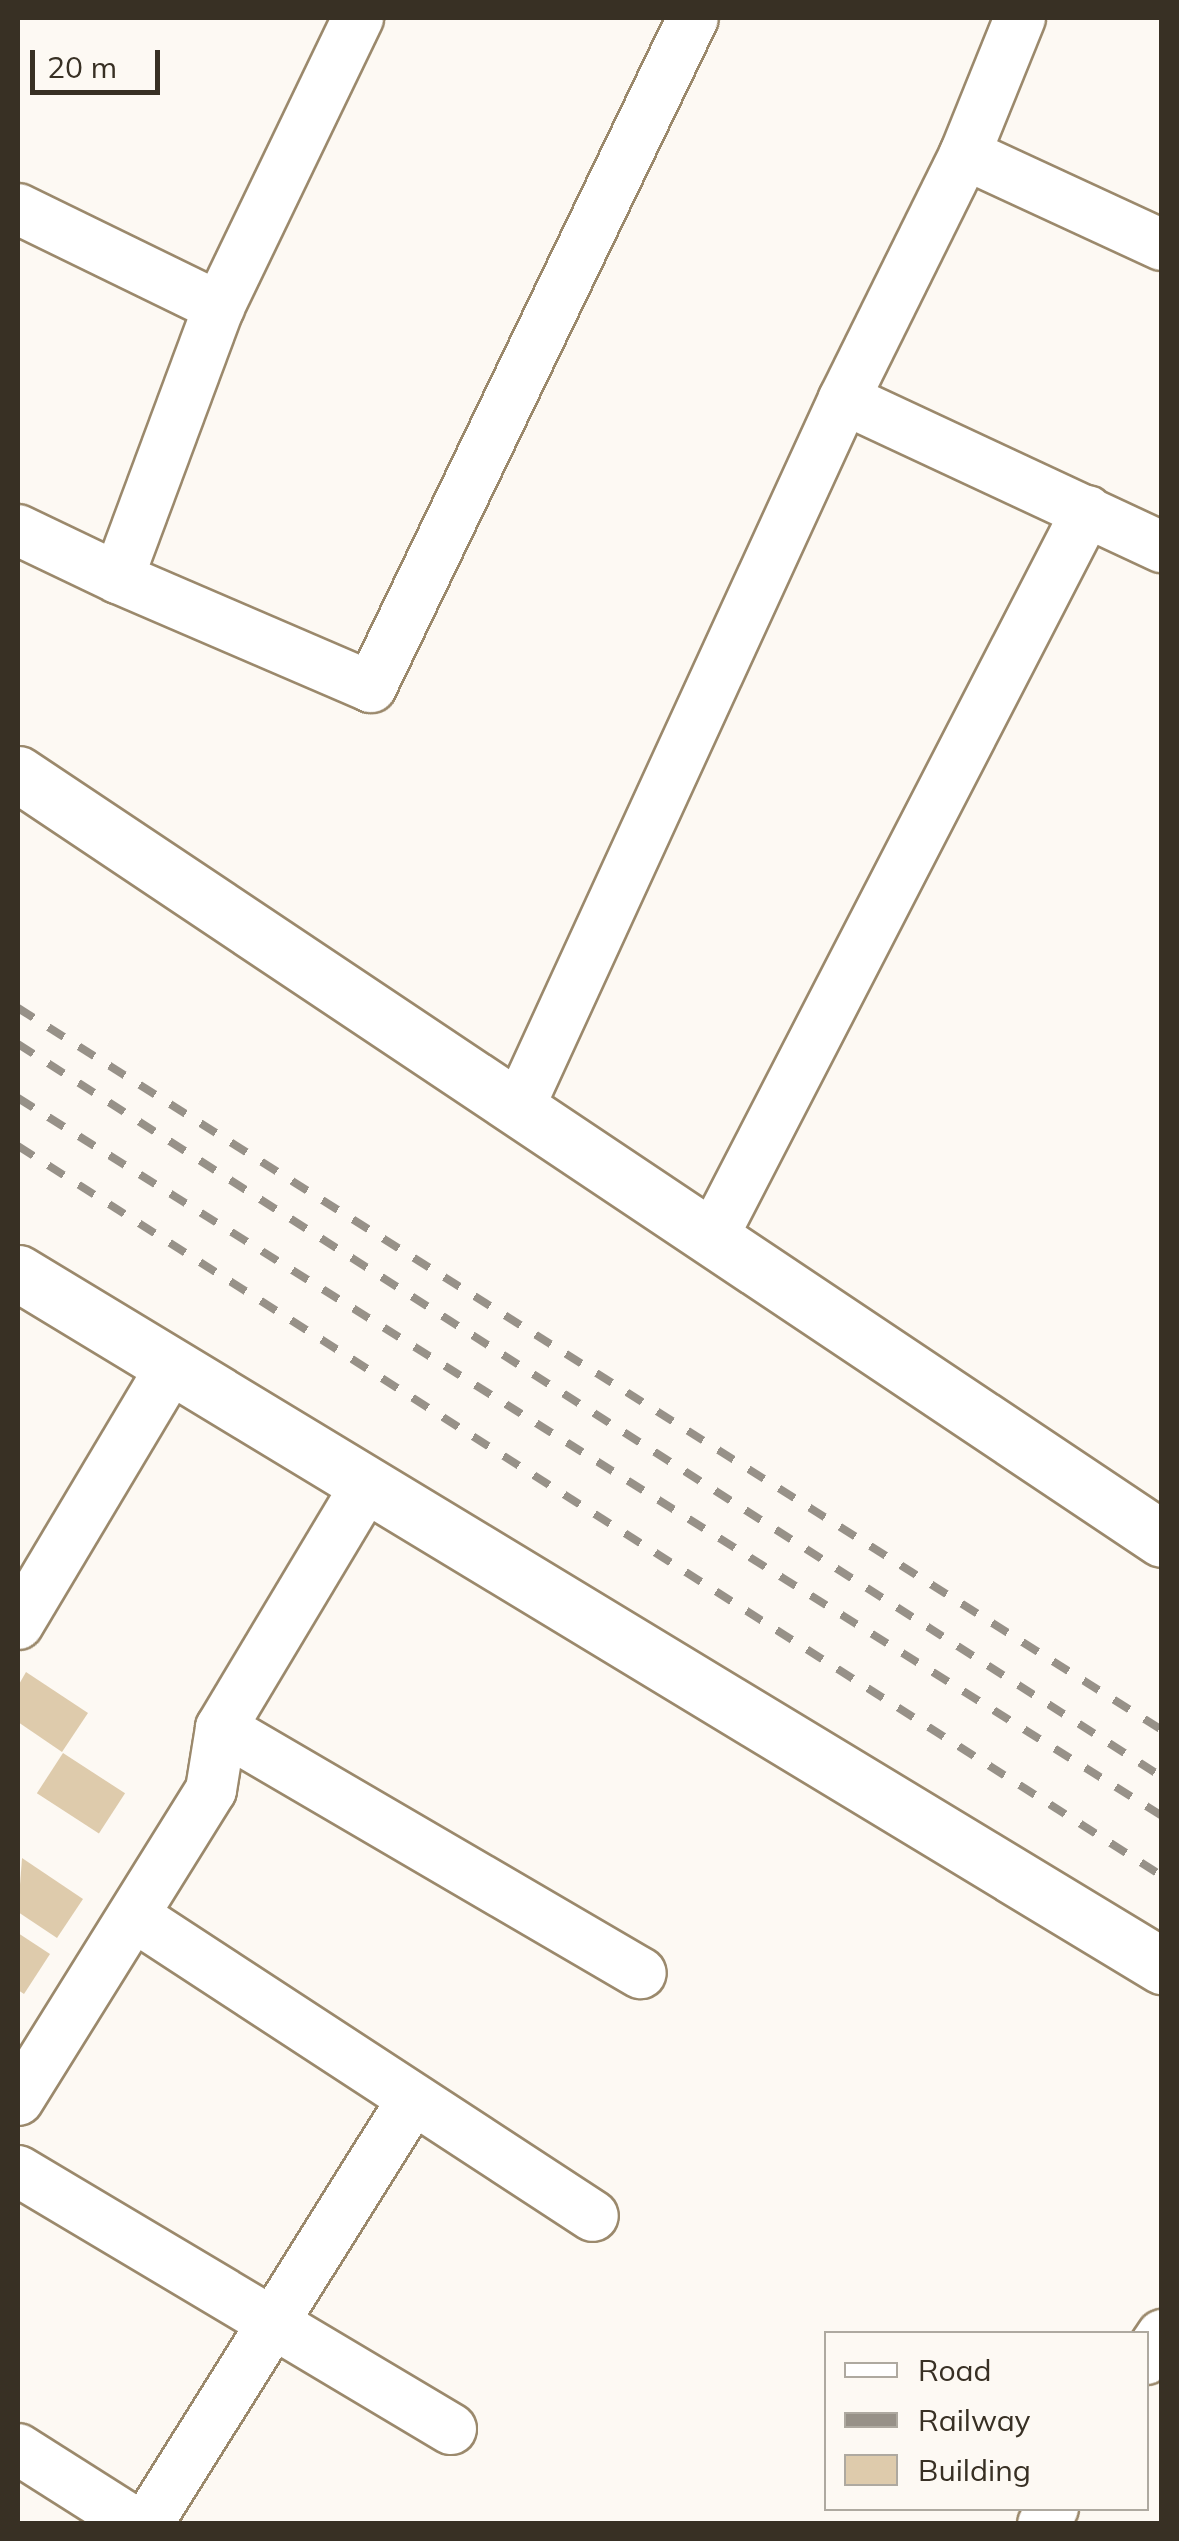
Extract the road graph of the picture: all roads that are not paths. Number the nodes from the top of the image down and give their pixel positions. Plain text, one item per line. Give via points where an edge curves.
1 (693, 18) edge
2 (1020, 18) edge
3 (343, 22) edge
4 (965, 154) junction
5 (18, 209) edge
6 (1162, 246) edge
7 (219, 307) junction
8 (844, 399) junction
9 (1087, 511) junction
10 (18, 530) edge
11 (1162, 547) edge
12 (118, 578) junction
13 (18, 774) edge
14 (520, 1107) junction
15 (713, 1236) junction
16 (18, 1274) edge
17 (172, 1366) junction
18 (367, 1484) junction
19 (1162, 1539) edge
20 (18, 1624) edge
21 (221, 1728) junction
22 (134, 1916) junction
23 (1162, 1966) edge
24 (641, 1973) dead end
25 (413, 2099) junction
26 (18, 2100) edge
27 (18, 2171) edge
28 (593, 2216) dead end
29 (277, 2320) junction
30 (452, 2429) dead end
31 (18, 2449) edge
32 (136, 2524) edge
33 (147, 2524) edge

1 - 12 street via 371,687
2 - 4 street
3 - 7 street
4 - 6 street
4 - 8 street
5 - 7 street
7 - 12 street
8 - 9 street
8 - 14 street
9 - 11 street
9 - 15 street
10 - 12 street
13 - 14 street
14 - 15 street
15 - 19 street
16 - 17 street
17 - 18 street
17 - 20 street
18 - 21 street
18 - 23 street
21 - 22 street via 211,1790
21 - 24 street
22 - 25 street
22 - 26 street
25 - 28 street
25 - 29 street
27 - 29 street
29 - 30 street
29 - 33 street
31 - 32 street

